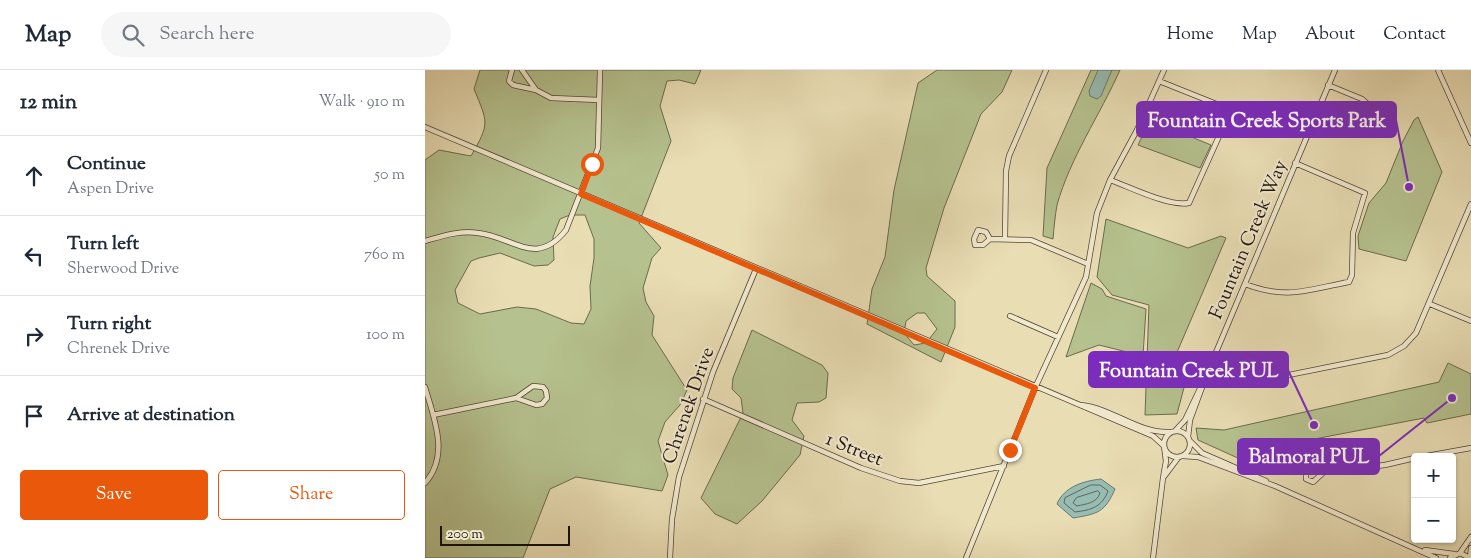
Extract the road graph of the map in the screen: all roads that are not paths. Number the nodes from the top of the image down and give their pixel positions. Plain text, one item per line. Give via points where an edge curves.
1 (511, 70) edge
2 (522, 70) edge
3 (600, 70) edge
4 (1046, 70) edge
5 (1164, 70) edge
6 (1335, 70) edge
7 (1438, 70) edge
8 (1159, 81) junction
9 (1328, 85) junction
10 (536, 90) junction
11 (599, 100) junction
12 (1371, 108) dead end
13 (425, 127) edge
14 (1470, 137) edge
15 (1471, 143) edge
16 (1295, 163) junction
17 (1110, 180) junction
18 (581, 194) junction
19 (1471, 204) edge
20 (1005, 238) junction
21 (990, 239) dead end
22 (425, 241) edge
23 (1088, 264) junction
24 (757, 268) junction
25 (1245, 284) junction
26 (1430, 304) junction
27 (1010, 316) dead end
28 (1471, 321) edge
29 (1058, 337) junction
30 (1206, 376) junction
31 (425, 387) edge
32 (1035, 388) junction
33 (516, 398) junction
34 (703, 399) junction
35 (1074, 404) junction
36 (433, 415) junction
37 (1173, 432) junction
38 (1189, 439) junction
39 (1164, 446) junction
40 (1471, 448) edge
41 (1453, 453) edge
42 (1181, 457) junction
43 (1411, 459) edge
44 (1004, 466) junction
45 (1324, 472) dead end
46 (1163, 478) junction
47 (425, 483) edge
48 (1275, 486) junction
49 (1471, 537) edge
50 (1471, 548) edge
51 (1419, 549) junction
52 (1461, 553) junction
53 (1452, 556) edge
54 (670, 558) edge
55 (966, 558) edge
56 (1153, 558) edge
57 (1436, 558) edge
58 (1470, 558) edge

1 - 10 street via 508,76 513,85
2 - 10 street
3 - 11 street
4 - 20 street via 1009,156
5 - 8 street
6 - 9 street, Fountain Creek Way
7 - 14 street
8 - 17 street
8 - 17 street via 1219,105 1229,114 1189,203 1159,198
9 - 12 street via 1362,99
9 - 16 street, Fountain Creek Way
10 - 11 street via 562,100
11 - 18 street via 598,148
13 - 18 street
14 - 15 street
16 - 25 street, Fountain Creek Way
16 - 25 street via 1365,193 1353,233 1352,276 1349,282 1282,294
17 - 23 street via 1097,213
18 - 22 street via 566,230 558,240 540,250 520,247 476,232
18 - 24 street
19 - 26 street
20 - 21 street
20 - 23 street via 1031,240
23 - 29 street via 1086,277
24 - 32 street
24 - 34 street, Chrenek Drive
25 - 30 street, Fountain Creek Way
26 - 28 street
26 - 30 street via 1416,333 1404,346 1388,355 1239,385
27 - 29 street
29 - 32 street
30 - 37 street, Fountain Creek Way via 1185,420
30 - 38 street, Fountain Creek Way via 1190,420
31 - 36 street
32 - 35 street
32 - 44 street
33 - 33 street via 536,405 547,398 543,387 533,386
33 - 36 street
34 - 44 street, 1 Street via 861,468 900,481 919,483
34 - 54 street, Chrenek Drive via 679,477
35 - 37 street via 1094,407 1156,432
35 - 39 street via 1153,436
36 - 47 street via 439,456
37 - 38 street via 1183,432
37 - 39 street via 1165,438
38 - 42 street via 1189,450
38 - 48 street via 1202,453
39 - 42 street via 1170,456
39 - 46 street
40 - 41 street
42 - 46 street
42 - 48 street via 1202,458
43 - 45 street
44 - 55 street
46 - 56 street
48 - 51 street
49 - 52 street
50 - 58 street
51 - 53 street
51 - 57 street
52 - 53 street
52 - 58 street

